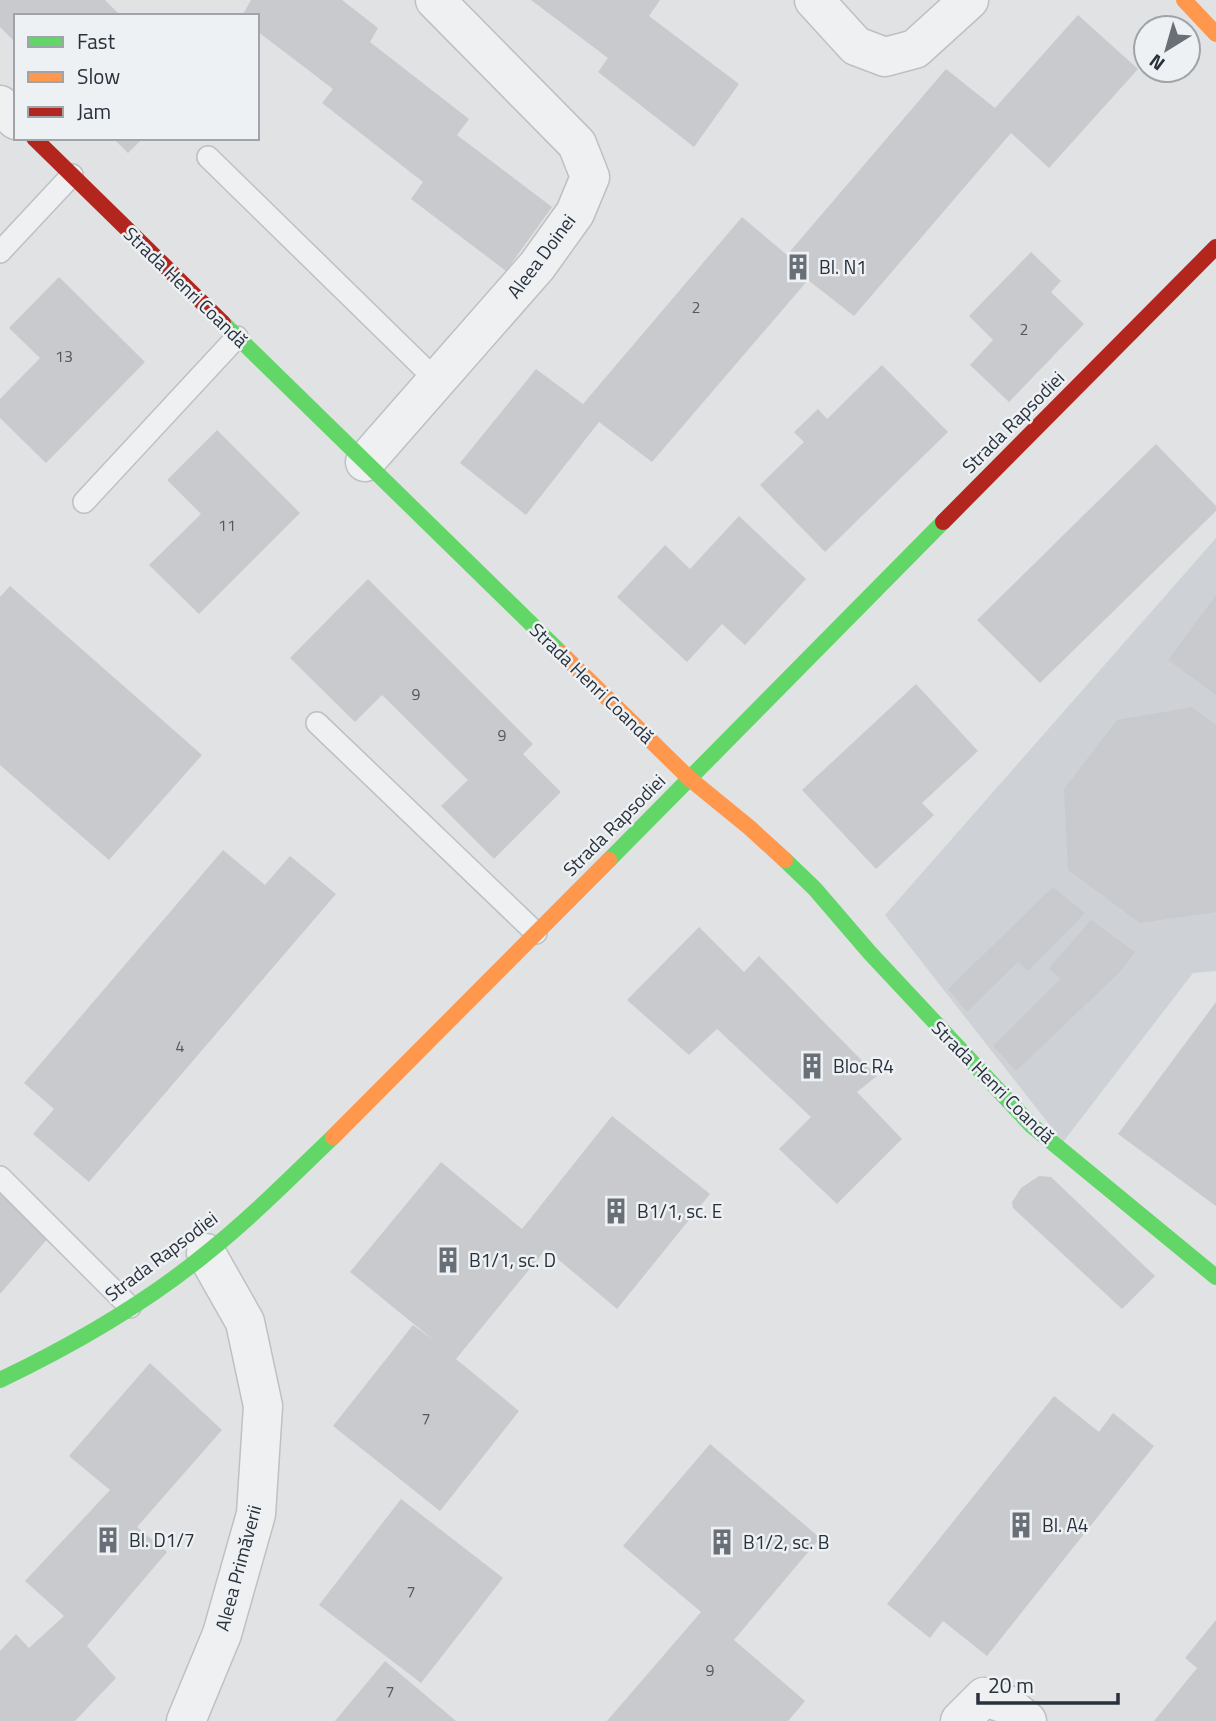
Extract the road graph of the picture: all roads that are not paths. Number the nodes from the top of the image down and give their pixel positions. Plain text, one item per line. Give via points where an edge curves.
1 (435, 0) edge
2 (814, 0) edge
3 (969, 0) edge
4 (1184, 0) edge
5 (1216, 34) edge
6 (0, 105) edge
7 (14, 118) edge
8 (36, 140) edge
9 (208, 156) dead end
10 (72, 176) junction
11 (1216, 247) edge
12 (0, 252) edge
13 (237, 337) junction
14 (437, 381) junction
15 (365, 462) junction
16 (84, 502) dead end
17 (317, 723) dead end
18 (690, 779) junction
19 (536, 933) junction
20 (0, 1177) edge
21 (206, 1253) junction
22 (1216, 1277) edge
23 (130, 1307) junction
24 (0, 1380) edge
25 (186, 1721) edge
26 (960, 1721) edge
27 (1027, 1721) edge

1 - 14 street, Aleea Doinei via 577,144 590,177 575,213 537,266
2 - 3 street via 856,46 884,57 915,49
4 - 5 street
6 - 7 street
8 - 10 street, Strada Henri Coandă
9 - 14 lane
10 - 12 lane
10 - 13 street, Strada Henri Coandă
11 - 18 street, Strada Rapsodiei
13 - 15 street, Strada Henri Coandă
13 - 16 lane
14 - 15 street, Aleea Doinei
15 - 18 street, Strada Henri Coandă
17 - 19 lane
18 - 19 street, Strada Rapsodiei
18 - 22 street, Strada Henri Coandă via 816,889 1031,1125
19 - 21 street, Strada Rapsodiei via 337,1134
20 - 23 lane
21 - 23 street, Strada Rapsodiei
21 - 25 street, Aleea Primăverii via 245,1322 263,1406 256,1514 222,1634
23 - 24 street, Strada Rapsodiei via 56,1354
26 - 27 street via 984,1697 1006,1704

